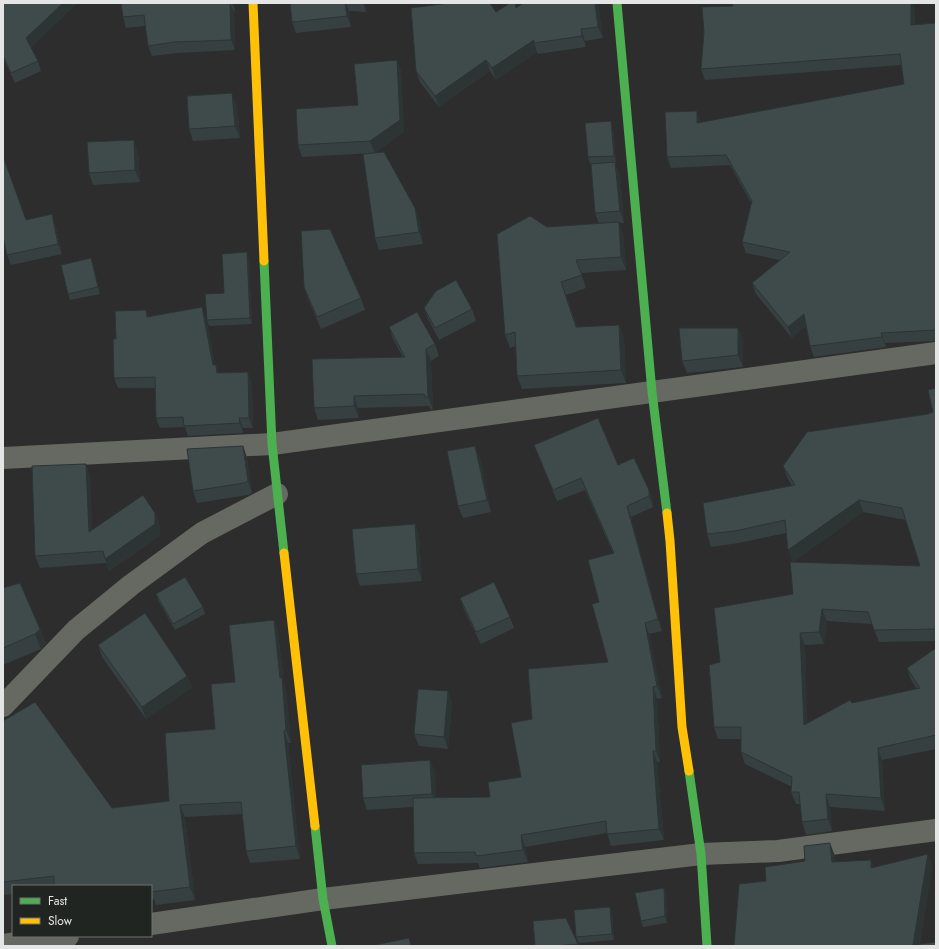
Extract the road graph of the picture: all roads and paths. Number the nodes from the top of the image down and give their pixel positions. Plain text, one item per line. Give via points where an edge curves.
1 (253, 3) edge
2 (617, 3) edge
3 (936, 353) edge
4 (652, 392) junction
5 (272, 444) junction
6 (3, 458) edge
7 (277, 494) junction
8 (3, 706) edge
9 (936, 830) edge
10 (701, 854) junction
11 (323, 899) junction
12 (152, 924) edge
13 (61, 937) edge
14 (3, 945) edge
15 (332, 946) edge
16 (707, 946) edge

1 - 5 street
2 - 4 street
3 - 4 street
4 - 5 street
4 - 10 street via 670,541 682,727
5 - 6 street
5 - 7 street
7 - 8 street via 202,533 131,585 76,630
7 - 11 street
9 - 10 street via 778,851
10 - 11 street
10 - 16 street
11 - 12 street
11 - 15 street
13 - 14 street

